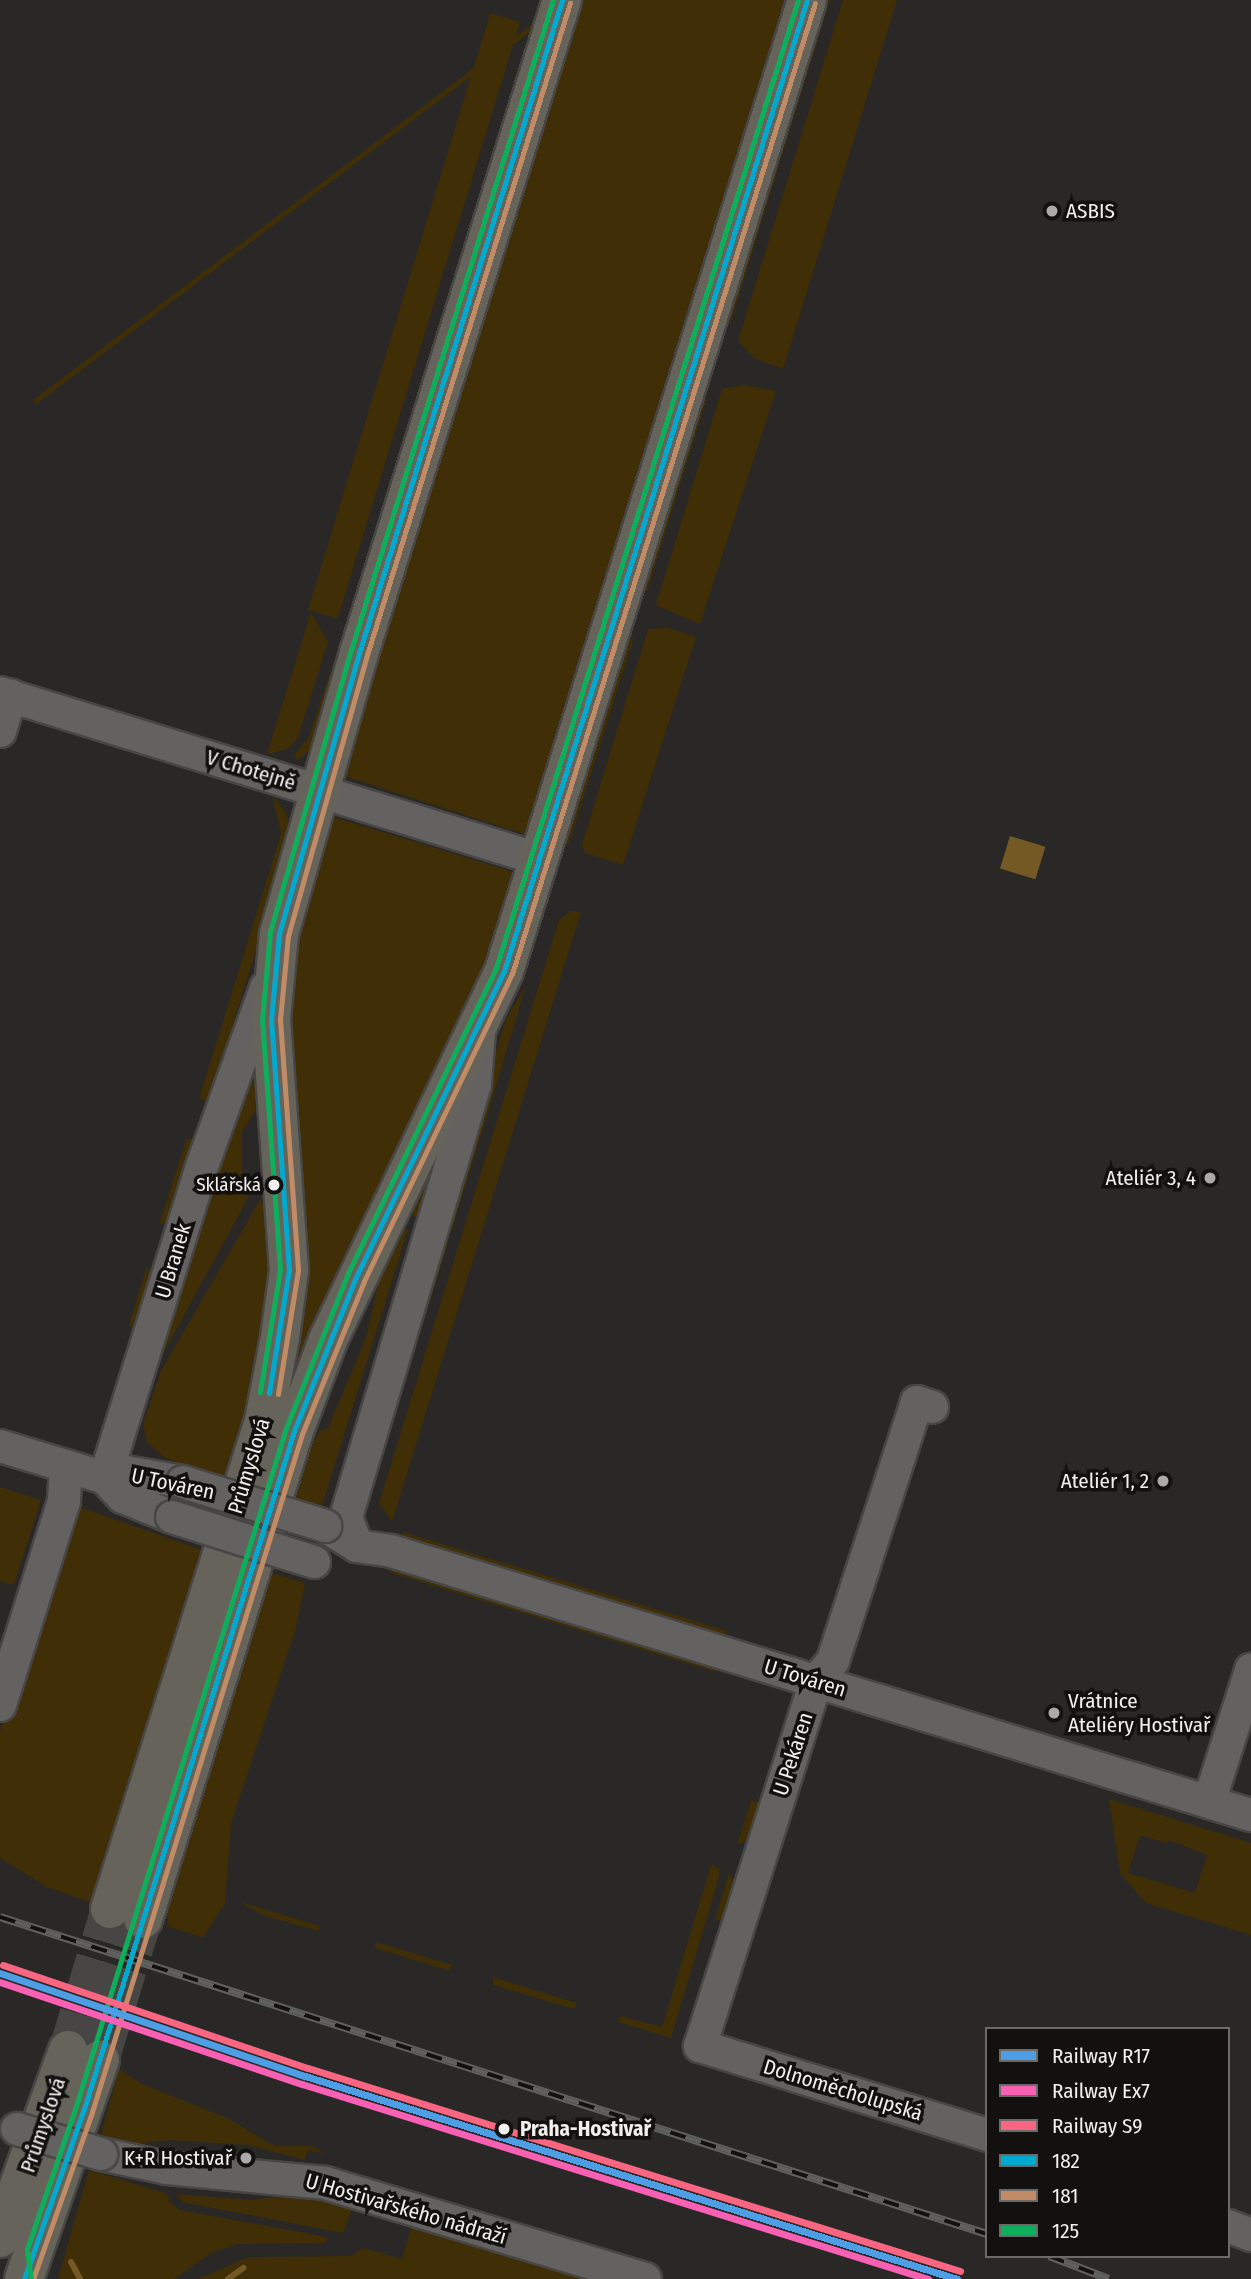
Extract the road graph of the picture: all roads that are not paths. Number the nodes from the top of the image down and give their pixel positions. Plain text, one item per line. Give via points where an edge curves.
1 (562, 0) edge
2 (807, 0) edge
3 (5, 694) edge
4 (0, 731) edge
5 (317, 790) junction
6 (542, 859) junction
7 (274, 962) junction
8 (479, 1030) junction
9 (932, 1406) dead end
10 (0, 1446) edge
11 (66, 1466) junction
12 (105, 1478) junction
13 (357, 1546) junction
14 (1251, 1670) edge
15 (816, 1681) junction
16 (0, 1705) edge
17 (1209, 1802) junction
18 (1251, 1815) edge
19 (700, 2046) joint
20 (8, 2126) edge
21 (985, 2134) edge
22 (1230, 2227) edge
23 (1251, 2235) edge
24 (0, 2238) edge
25 (33, 2270) edge
26 (645, 2279) edge

1 - 5 main road, Průmyslová
2 - 6 main road, Průmyslová
3 - 4 street
3 - 5 street, V Chotejně
5 - 6 street, V Chotejně
5 - 7 main road, Průmyslová
6 - 8 main road, Průmyslová
7 - 8 main road, Průmyslová via 272,1052 289,1270 281,1337 264,1421 127,1914 328,1340
7 - 12 street, U Branek via 204,1161
8 - 13 street via 475,1084 346,1517
9 - 15 street, U Pekáren via 917,1402 833,1661
10 - 11 street, U Továren
11 - 12 street, U Továren
11 - 16 street via 64,1501
12 - 13 street, U Továren, bridge via 126,1472 183,1482 325,1526
12 - 13 street, U Továren, bridge via 123,1497 172,1517 314,1562
13 - 15 street, U Továren via 391,1551
14 - 17 street
15 - 17 street, U Továren
15 - 19 street, U Pekáren
17 - 18 street, U Továren
19 - 21 street, Dolnoměcholupská
20 - 26 street, U Hostivařského nádraží, bridge via 167,2168 325,2183
22 - 23 street
24 - 25 main road, Průmyslová via 84,2055

